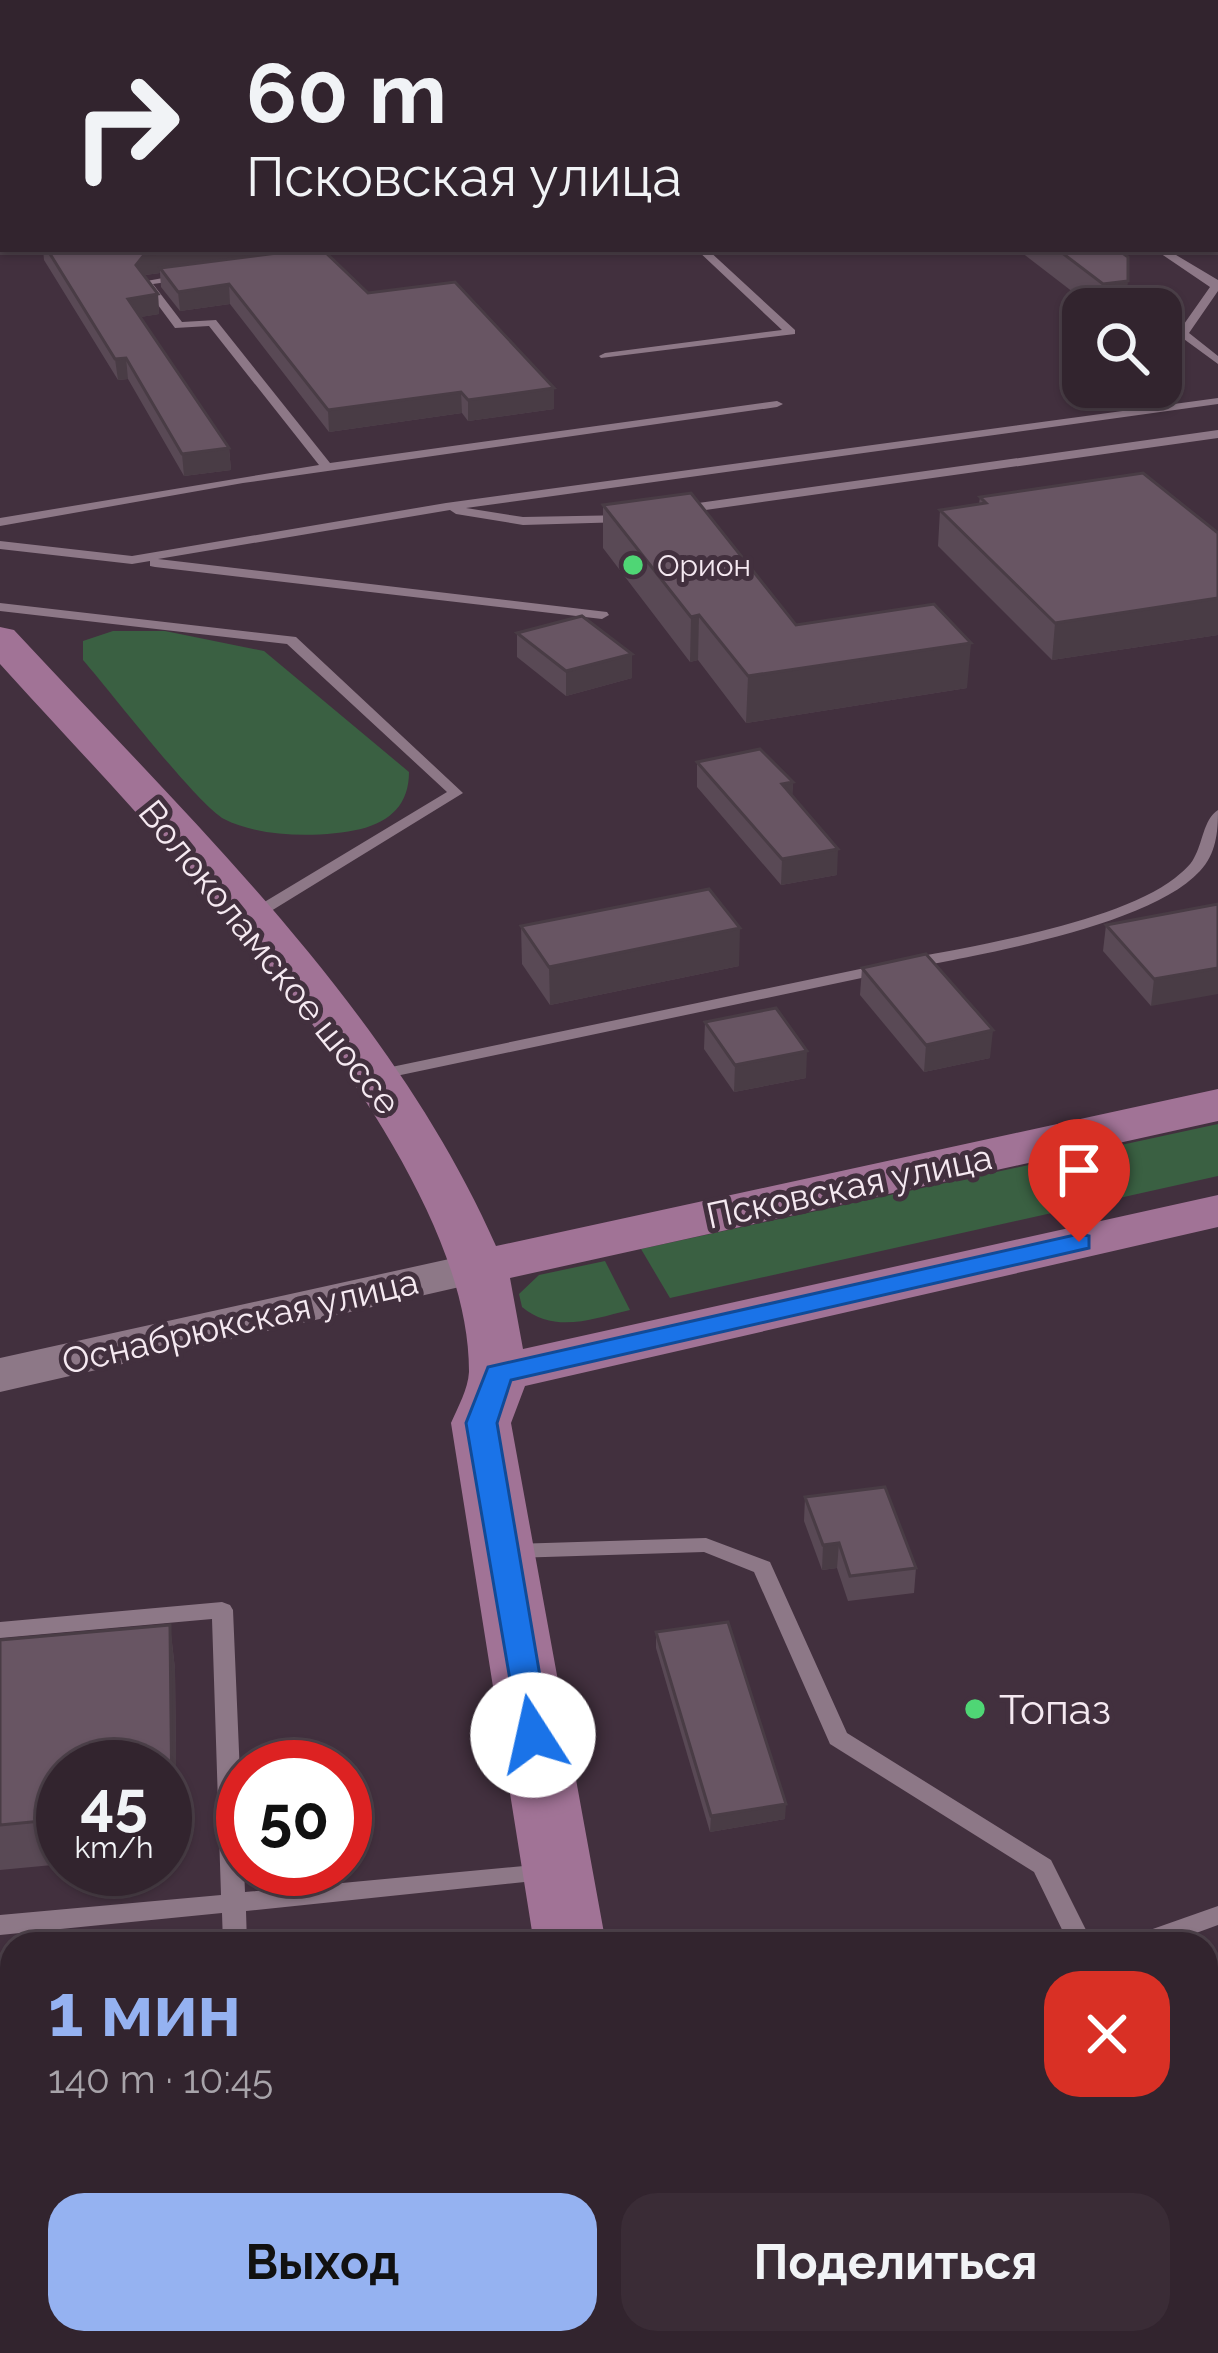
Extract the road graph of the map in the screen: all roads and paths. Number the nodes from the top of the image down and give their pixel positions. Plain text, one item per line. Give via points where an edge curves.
1 (703, 252) edge
2 (1165, 252) edge
3 (191, 277) edge
4 (1216, 284) edge
5 (605, 356) dead end
6 (1218, 361) edge
7 (1218, 401) edge
8 (777, 404) dead end
9 (1218, 434) edge
10 (327, 467) junction
11 (446, 507) junction
12 (662, 512) edge
13 (639, 516) edge
14 (0, 522) edge
15 (0, 545) edge
16 (132, 560) junction
17 (0, 607) edge
18 (602, 615) dead end
19 (0, 639) edge
20 (1218, 815) edge
21 (248, 919) junction
22 (377, 1076) junction
23 (1218, 1106) edge
24 (1218, 1211) edge
25 (481, 1267) junction
26 (498, 1373) junction
27 (0, 1375) edge
28 (502, 1551) junction
29 (0, 1630) edge
30 (556, 1873) junction
31 (234, 1901) junction
32 (1218, 1915) edge
33 (0, 1925) edge
34 (235, 1932) edge
35 (568, 1932) edge
36 (1075, 1932) edge
37 (1172, 1932) edge

1 - 5 lane via 791,332
2 - 4 lane
3 - 10 lane via 146,282 179,326 212,322
4 - 6 lane via 1183,334
7 - 11 lane
8 - 10 lane
9 - 12 lane
10 - 14 lane
11 - 13 lane via 523,520
11 - 16 lane
15 - 16 lane
16 - 18 lane
17 - 21 lane via 290,640 456,793
19 - 21 main road, Волоколамское шоссе
20 - 22 lane via 1197,867 1183,880 1056,931
21 - 22 main road, Волоколамское шоссе
22 - 25 main road, Волоколамское шоссе
23 - 25 main road, Псковская улица
24 - 26 main road
25 - 26 main road, Волоколамское шоссе
25 - 27 street, Оснабрюкская улица
26 - 28 main road, Волоколамское шоссе via 482,1423
28 - 30 main road, Волоколамское шоссе
28 - 36 lane via 706,1545 763,1568 838,1738 1043,1866
29 - 31 lane via 222,1610
30 - 31 lane
30 - 35 main road, Волоколамское шоссе
31 - 33 lane
31 - 34 lane
32 - 37 lane

